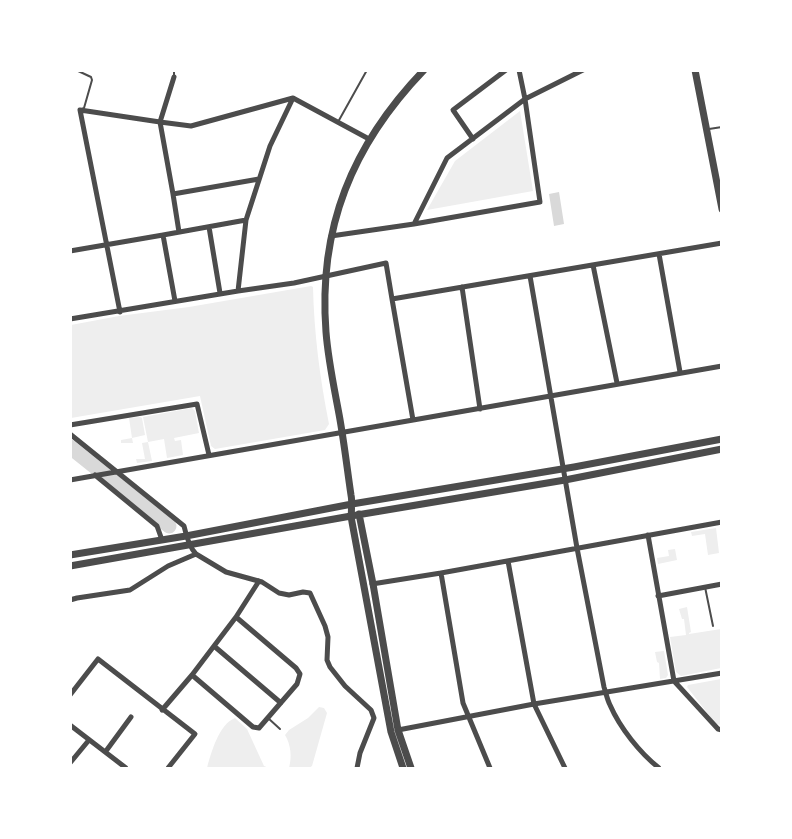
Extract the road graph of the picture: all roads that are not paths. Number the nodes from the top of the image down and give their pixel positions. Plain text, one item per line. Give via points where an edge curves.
1 (76, 70) edge
2 (367, 70) edge
3 (424, 70) edge
4 (506, 70) edge
5 (519, 70) edge
6 (582, 70) edge
7 (695, 70) edge
8 (174, 74) edge
9 (293, 98) junction
10 (525, 99) junction
11 (80, 110) junction
12 (70, 111) edge
13 (160, 122) junction
14 (338, 122) junction
15 (722, 127) edge
16 (706, 129) junction
17 (369, 139) junction
18 (473, 139) junction
19 (259, 179) junction
20 (173, 194) junction
21 (722, 209) edge
22 (246, 220) junction
23 (414, 224) junction
24 (209, 227) junction
25 (179, 232) junction
26 (163, 235) junction
27 (331, 236) junction
28 (722, 243) edge
29 (107, 244) junction
30 (70, 251) edge
31 (659, 254) junction
32 (593, 265) junction
33 (325, 276) junction
34 (530, 276) junction
35 (462, 287) junction
36 (238, 291) junction
37 (220, 293) junction
38 (392, 299) junction
39 (175, 301) junction
40 (120, 312) junction
41 (70, 319) edge
42 (722, 366) edge
43 (680, 372) junction
44 (617, 383) junction
45 (552, 396) junction
46 (480, 409) junction
47 (413, 420) junction
48 (70, 425) edge
49 (343, 433) junction
50 (70, 434) edge
51 (722, 439) edge
52 (722, 449) edge
53 (209, 455) junction
54 (563, 469) junction
55 (116, 471) junction
56 (96, 475) junction
57 (70, 480) edge
58 (565, 480) junction
59 (352, 504) junction
60 (360, 515) junction
61 (351, 516) junction
62 (722, 522) edge
63 (648, 535) junction
64 (186, 536) junction
65 (162, 540) junction
66 (191, 545) junction
67 (577, 548) junction
68 (196, 554) junction
69 (70, 555) edge
70 (507, 561) junction
71 (70, 566) edge
72 (441, 573) junction
73 (259, 581) junction
74 (373, 584) junction
75 (722, 584) edge
76 (364, 585) junction
77 (705, 587) junction
78 (657, 596) junction
79 (70, 600) edge
80 (236, 617) junction
81 (713, 626) dead end
82 (214, 646) junction
83 (722, 673) edge
84 (192, 675) junction
85 (674, 681) junction
86 (606, 693) junction
87 (70, 695) edge
88 (281, 703) junction
89 (534, 704) junction
90 (162, 710) junction
91 (468, 716) junction
92 (131, 717) dead end
93 (268, 718) junction
94 (70, 725) edge
95 (280, 729) dead end
96 (398, 730) junction
97 (722, 730) edge
98 (90, 740) junction
99 (105, 751) junction
100 (70, 763) edge
101 (122, 767) edge
102 (168, 768) edge
103 (357, 768) edge
104 (403, 768) edge
105 (411, 768) edge
106 (490, 768) edge
107 (565, 768) edge
108 (659, 768) edge

1 - 11 lane via 92,80
2 - 14 lane
3 - 17 street
4 - 18 street via 453,110
5 - 10 street
6 - 10 street
7 - 16 street
8 - 13 street
9 - 13 street via 191,126
9 - 14 street
9 - 19 street
10 - 18 street
10 - 23 street via 540,202
11 - 12 street
11 - 13 street
11 - 29 street
13 - 20 street
14 - 17 street
15 - 16 lane
16 - 21 street
17 - 27 street via 352,171
18 - 23 street via 447,158
19 - 20 street
19 - 22 street
20 - 25 street
22 - 24 street
22 - 36 street
23 - 27 street
24 - 25 street
24 - 37 street
25 - 26 street
26 - 29 street
26 - 39 street
27 - 33 street
28 - 31 street
29 - 30 street
29 - 40 street
31 - 32 street
31 - 43 street
32 - 34 street
32 - 44 street
33 - 36 street
33 - 38 street via 386,263
33 - 49 street via 326,333
34 - 35 street
34 - 45 street
35 - 38 street
35 - 46 street
36 - 37 street
37 - 39 street
38 - 47 street
39 - 40 street
40 - 41 street
42 - 43 street
43 - 44 street
44 - 45 street
45 - 46 street
45 - 54 street
46 - 47 street
47 - 49 street
48 - 53 street via 197,404
49 - 53 street
49 - 59 street
50 - 55 street
51 - 54 street
52 - 58 street
53 - 55 street
54 - 58 street
54 - 59 street
55 - 56 street
55 - 64 street via 184,526
56 - 57 street
56 - 65 street via 157,526
58 - 60 street
58 - 67 street
59 - 60 street
59 - 61 street
59 - 64 street
60 - 61 street
60 - 74 street
61 - 66 street
61 - 76 street
62 - 63 street
63 - 67 street
63 - 78 street
64 - 65 street
64 - 66 street
65 - 69 street
66 - 68 street
66 - 71 street
67 - 70 street
67 - 86 street
68 - 73 street via 226,572
68 - 79 street via 130,590
70 - 72 street
70 - 89 street
72 - 74 street
72 - 91 street
73 - 80 street
73 - 103 street via 279,593 310,593 328,637 330,667 374,718
74 - 76 street
74 - 96 street
75 - 77 street
76 - 104 street via 391,732
77 - 78 street
77 - 81 lane
78 - 85 street
80 - 82 street
80 - 88 street via 300,674
82 - 84 street
82 - 88 street
83 - 85 street
84 - 90 street
84 - 93 street via 252,728 259,728
85 - 86 street
85 - 97 street
86 - 89 street
86 - 108 street via 632,740
87 - 90 street via 98,659
88 - 93 street
89 - 91 street
89 - 107 street
90 - 102 street via 195,734
91 - 96 street
91 - 106 street
92 - 99 street
93 - 95 lane
94 - 98 street
96 - 105 street
98 - 99 street
98 - 100 street
99 - 101 street

